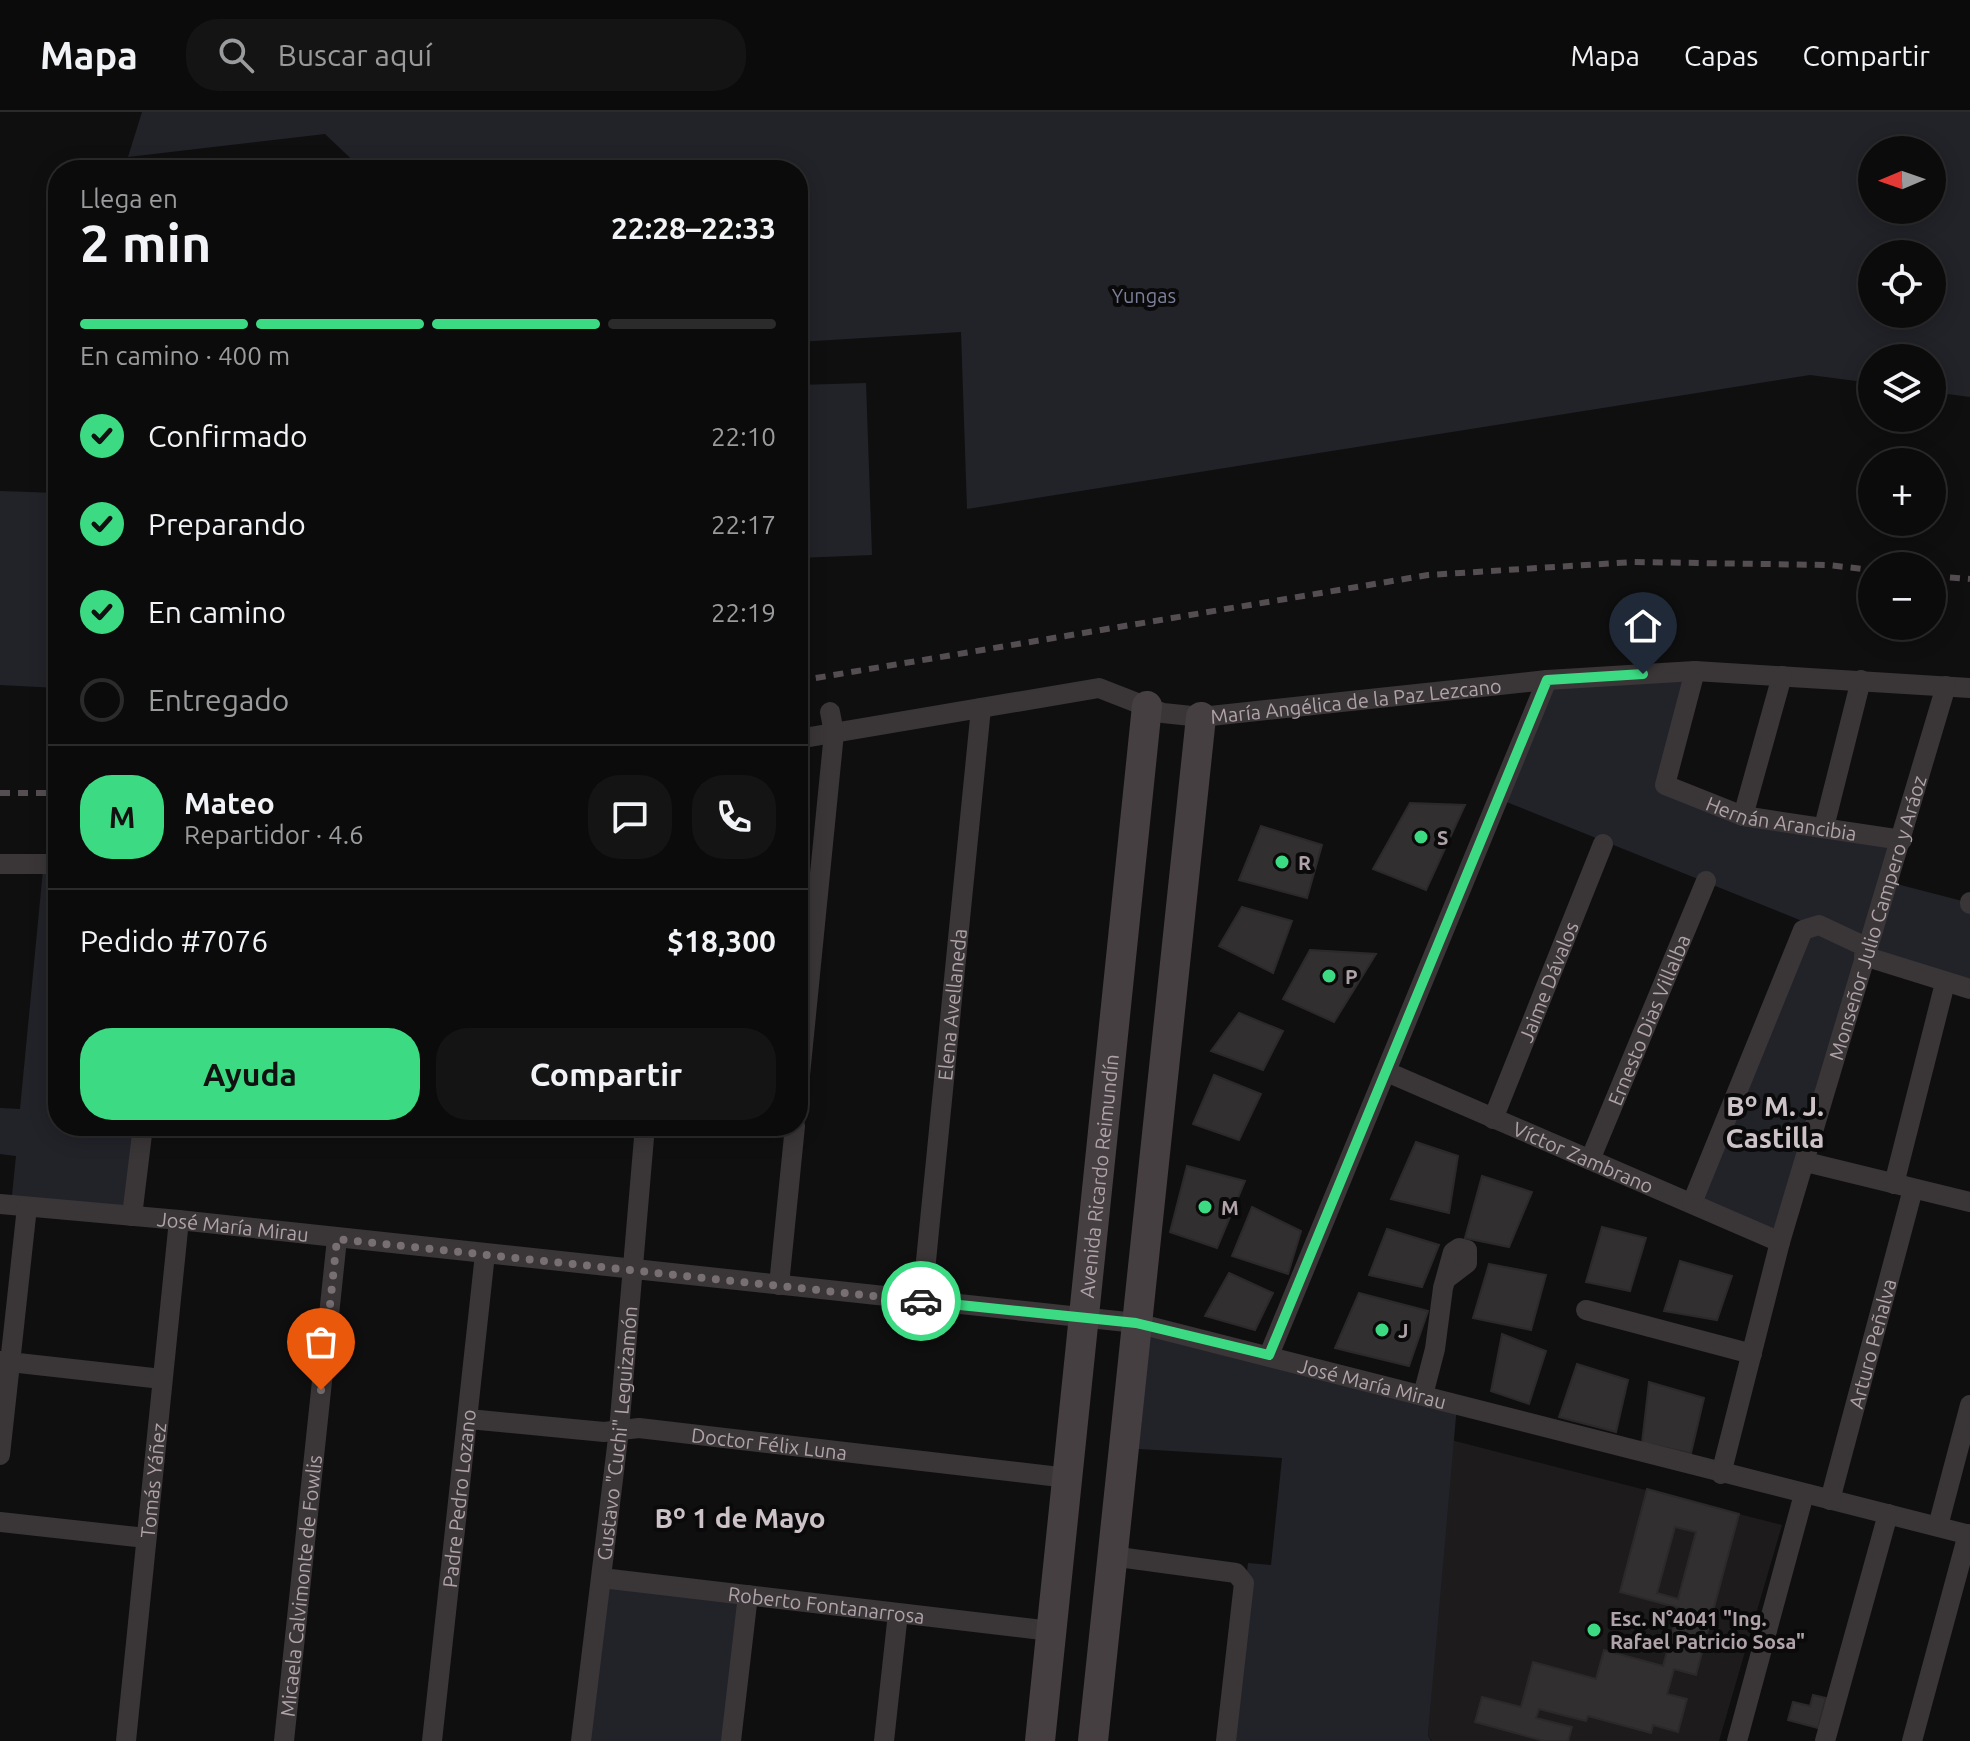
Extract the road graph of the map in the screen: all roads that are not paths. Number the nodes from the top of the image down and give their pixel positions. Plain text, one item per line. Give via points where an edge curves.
1 (1695, 671) junction
2 (1782, 676) junction
3 (1547, 680) junction
4 (1861, 680) junction
5 (1946, 686) junction
6 (1970, 688) edge
7 (1147, 706) junction
8 (981, 708) junction
9 (830, 712) dead end
10 (1201, 717) junction
11 (834, 733) junction
12 (808, 737) edge
13 (1743, 816) junction
14 (1824, 827) junction
15 (1902, 840) junction
16 (1603, 844) dead end
17 (0, 864) edge
18 (48, 864) edge
19 (1706, 881) dead end
20 (1865, 951) junction
21 (1945, 983) junction
22 (1970, 989) edge
23 (808, 994) edge
24 (1387, 1072) junction
25 (1493, 1119) junction
26 (142, 1136) edge
27 (644, 1136) edge
28 (794, 1136) edge
29 (1590, 1160) junction
30 (1806, 1162) junction
31 (1904, 1186) junction
32 (1970, 1201) edge
33 (1692, 1203) junction
34 (0, 1204) edge
35 (27, 1207) junction
36 (132, 1216) junction
37 (179, 1220) junction
38 (337, 1239) junction
39 (1780, 1242) junction
40 (485, 1254) junction
41 (635, 1270) junction
42 (1446, 1279) dead end
43 (779, 1285) junction
44 (922, 1301) junction
45 (1586, 1310) dead end
46 (1086, 1316) junction
47 (1136, 1323) junction
48 (1752, 1354) junction
49 (1269, 1355) junction
50 (5, 1361) edge
51 (162, 1379) junction
52 (1423, 1395) junction
53 (1970, 1405) edge
54 (469, 1419) junction
55 (619, 1430) junction
56 (0, 1455) edge
57 (1721, 1474) junction
58 (1068, 1478) junction
59 (1804, 1494) junction
60 (1830, 1500) junction
61 (1888, 1514) junction
62 (0, 1522) edge
63 (1938, 1526) junction
64 (1969, 1534) edge
65 (146, 1538) junction
66 (1111, 1556) junction
67 (602, 1578) junction
68 (748, 1595) junction
69 (898, 1613) junction
70 (1051, 1631) junction
71 (126, 1741) edge
72 (284, 1741) edge
73 (432, 1741) edge
74 (581, 1741) edge
75 (731, 1741) edge
76 (884, 1741) edge
77 (1040, 1741) edge
78 (1093, 1741) edge
79 (1226, 1741) edge
80 (1737, 1741) edge
81 (1825, 1741) edge
82 (1912, 1741) edge

1 - 2 street, María Angélica de la Paz Lezcano
1 - 3 street, María Angélica de la Paz Lezcano
1 - 13 street, Hernán Arancibia via 1665,785
2 - 4 street, María Angélica de la Paz Lezcano
2 - 13 street
3 - 10 street, María Angélica de la Paz Lezcano
3 - 24 street
4 - 5 street, María Angélica de la Paz Lezcano
4 - 14 street
5 - 6 street, María Angélica de la Paz Lezcano
5 - 15 street, Monseñor Julio Campero y Aráoz
7 - 8 street, María Angélica de la Paz Lezcano via 1099,688
7 - 10 street, María Angélica de la Paz Lezcano
7 - 46 street, Avenida Ricardo Reimundín
8 - 11 street, María Angélica de la Paz Lezcano
8 - 44 street, Elena Avellaneda
9 - 11 street
10 - 47 street
11 - 12 street, María Angélica de la Paz Lezcano
11 - 23 street
13 - 14 street, Hernán Arancibia
14 - 15 street, Hernán Arancibia
15 - 20 street, Monseñor Julio Campero y Aráoz
16 - 25 street, Jaime Dávalos
17 - 18 street
19 - 29 street, Ernesto Dias Villalba
20 - 21 street
20 - 30 street, Monseñor Julio Campero y Aráoz
20 - 33 street via 1819,925 1803,930
21 - 22 street
21 - 31 street, Arturo Peñalva
24 - 25 street, Víctor Zambrano
24 - 49 street
25 - 29 street, Víctor Zambrano
26 - 36 street
27 - 41 street, Gustavo "Cuchi" Leguizamón
28 - 43 street
29 - 33 street, Víctor Zambrano
30 - 31 street
30 - 39 street, Monseñor Julio Campero y Aráoz
31 - 32 street
31 - 60 street, Arturo Peñalva
33 - 39 street, Víctor Zambrano
34 - 35 street, José María Mirau
35 - 36 street, José María Mirau
35 - 50 street
36 - 37 street, José María Mirau
37 - 38 street, José María Mirau
37 - 51 street, Tomás Yáñez
38 - 40 street, José María Mirau
38 - 72 street, Micaela Calvimonte de Fowlis
39 - 48 street, Monseñor Julio Campero y Aráoz
40 - 41 street, José María Mirau
40 - 54 street, Padre Pedro Lozano
41 - 43 street, José María Mirau
41 - 55 street, Gustavo "Cuchi" Leguizamón
42 - 52 street
43 - 44 street, José María Mirau
44 - 46 street, José María Mirau
45 - 48 street
46 - 47 street, José María Mirau
46 - 58 street, Avenida Ricardo Reimundín
47 - 49 street, José María Mirau
47 - 66 street
48 - 57 street, Monseñor Julio Campero y Aráoz
49 - 52 street, José María Mirau
50 - 51 street
50 - 56 street
51 - 65 street, Tomás Yáñez
52 - 57 street, José María Mirau
53 - 63 street
54 - 55 street, Doctor Félix Luna
54 - 73 street, Padre Pedro Lozano
55 - 58 street, Doctor Félix Luna via 639,1428
55 - 67 street, Gustavo "Cuchi" Leguizamón
57 - 59 street, José María Mirau
58 - 70 street, Avenida Ricardo Reimundín
59 - 60 street, José María Mirau
59 - 80 street
60 - 61 street, José María Mirau
61 - 63 street, José María Mirau
61 - 81 street
62 - 65 street
63 - 64 street, José María Mirau
64 - 82 street
65 - 71 street, Tomás Yáñez
66 - 78 street
66 - 79 street via 1236,1573 1244,1583
67 - 68 street, Roberto Fontanarrosa
67 - 74 street, Gustavo "Cuchi" Leguizamón
68 - 69 street, Roberto Fontanarrosa
68 - 75 street
69 - 70 street, Roberto Fontanarrosa
69 - 76 street
70 - 77 street, Avenida Ricardo Reimundín

